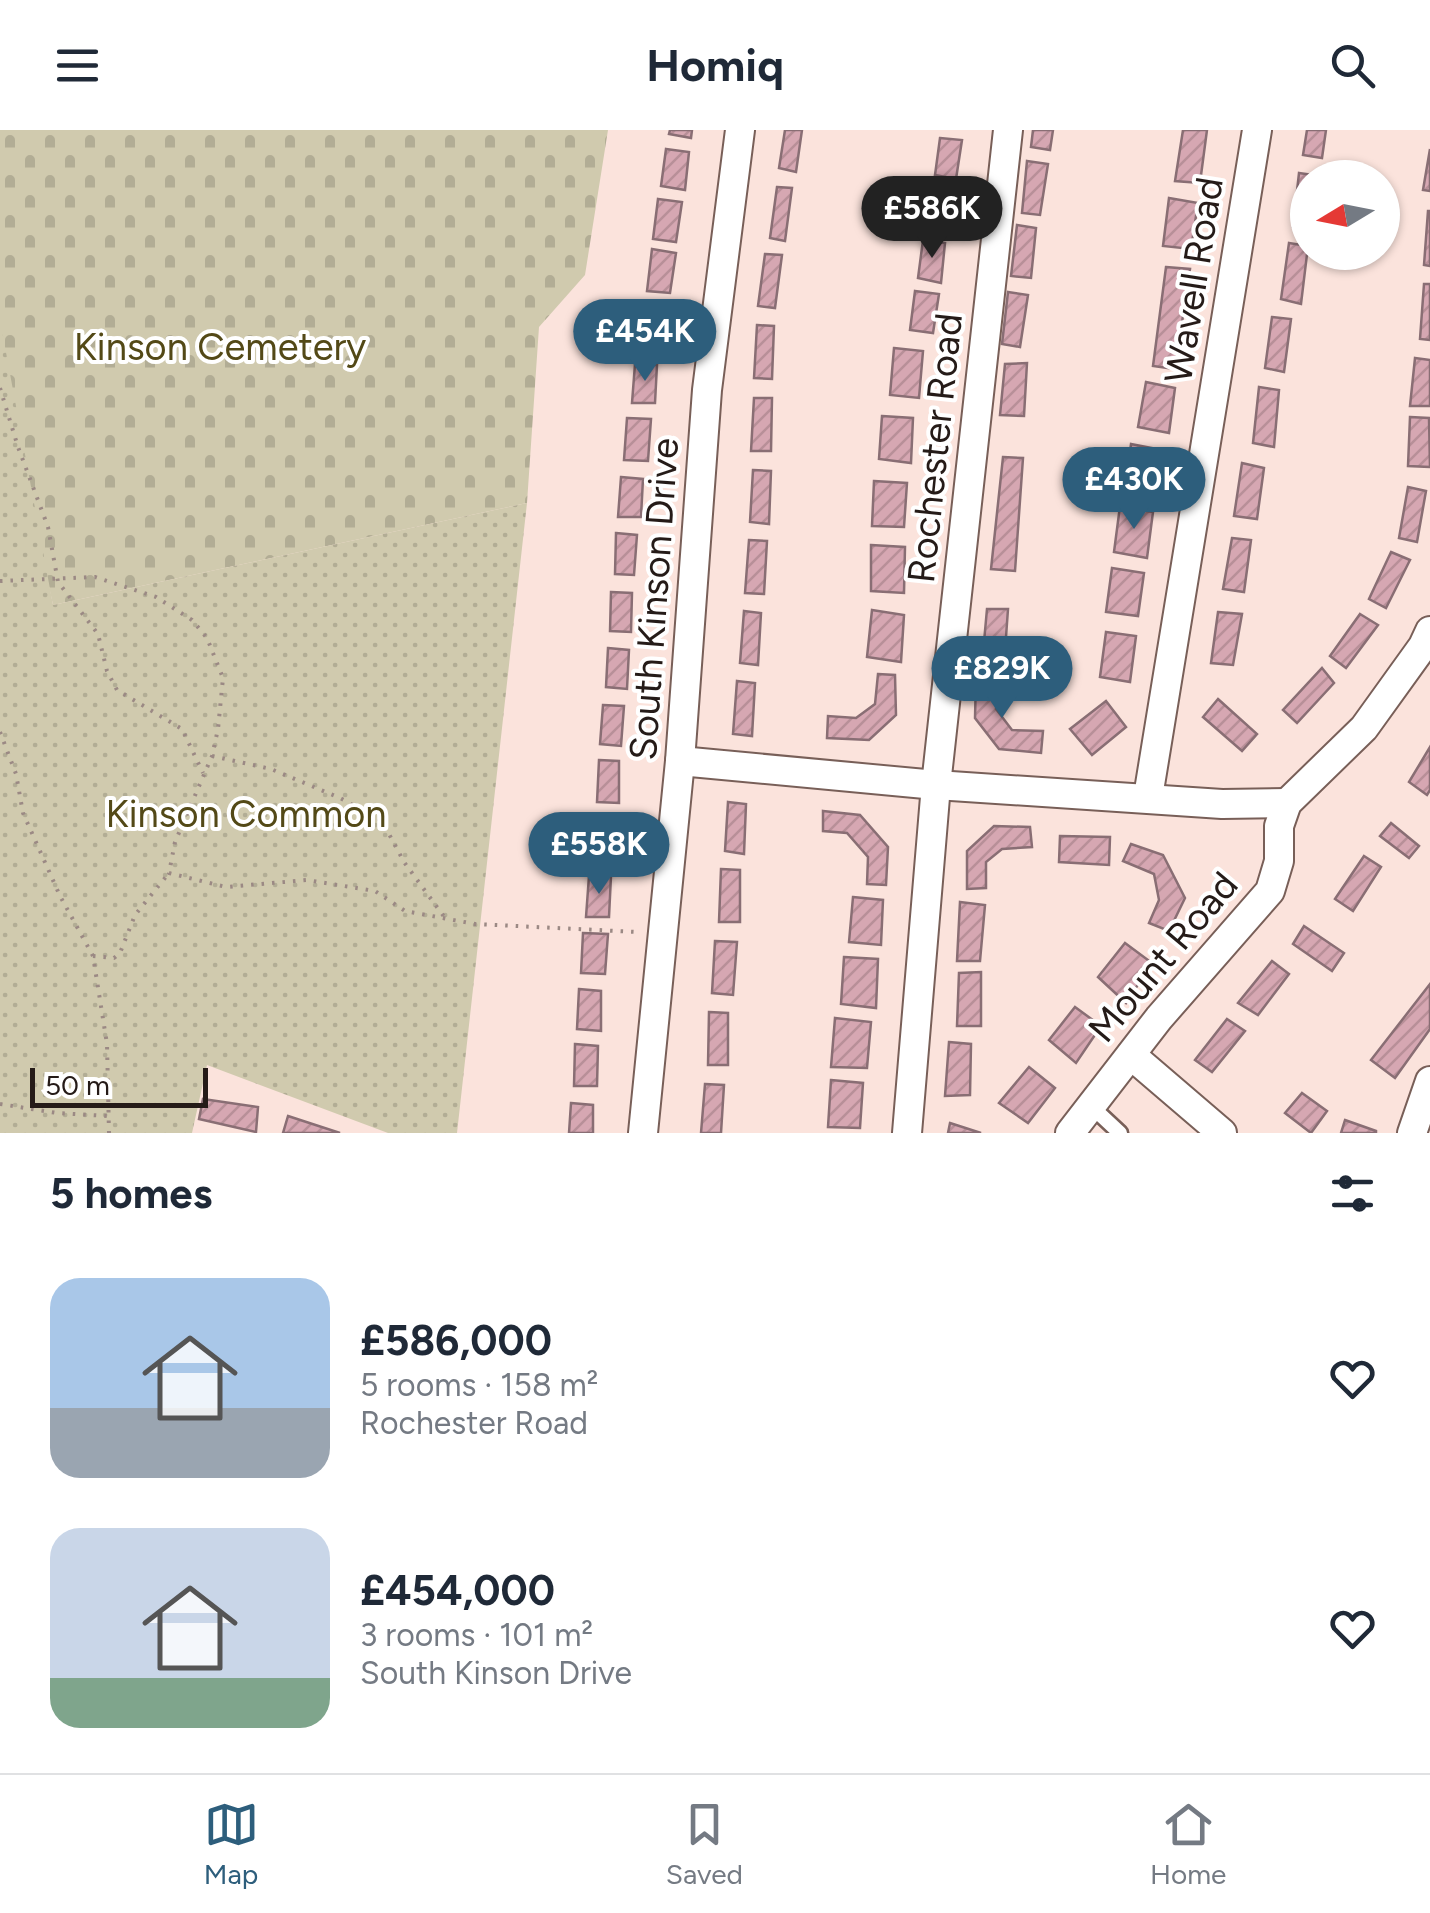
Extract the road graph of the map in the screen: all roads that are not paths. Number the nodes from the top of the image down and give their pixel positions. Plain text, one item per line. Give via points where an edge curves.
1 (740, 130) edge
2 (1008, 130) edge
3 (1256, 130) edge
4 (1430, 631) edge
5 (680, 761) junction
6 (936, 785) junction
7 (1148, 797) junction
8 (1287, 803) junction
9 (1132, 1055) junction
10 (1430, 1081) edge
11 (1090, 1105) junction
12 (643, 1133) edge
13 (907, 1133) edge
14 (1070, 1133) edge
15 (1120, 1133) edge
16 (1222, 1133) edge
17 (1412, 1133) edge

1 - 5 street, South Kinson Drive via 706,390
2 - 6 street, Rochester Road
3 - 7 street, Wavell Road
4 - 8 street via 1364,728
5 - 6 street
5 - 12 street, South Kinson Drive
6 - 7 street
6 - 13 street, Rochester Road
7 - 8 street
8 - 9 street, Mount Road via 1270,891
9 - 11 street, Mount Road
9 - 16 street
10 - 17 street
11 - 14 street, Mount Road
11 - 15 lane

